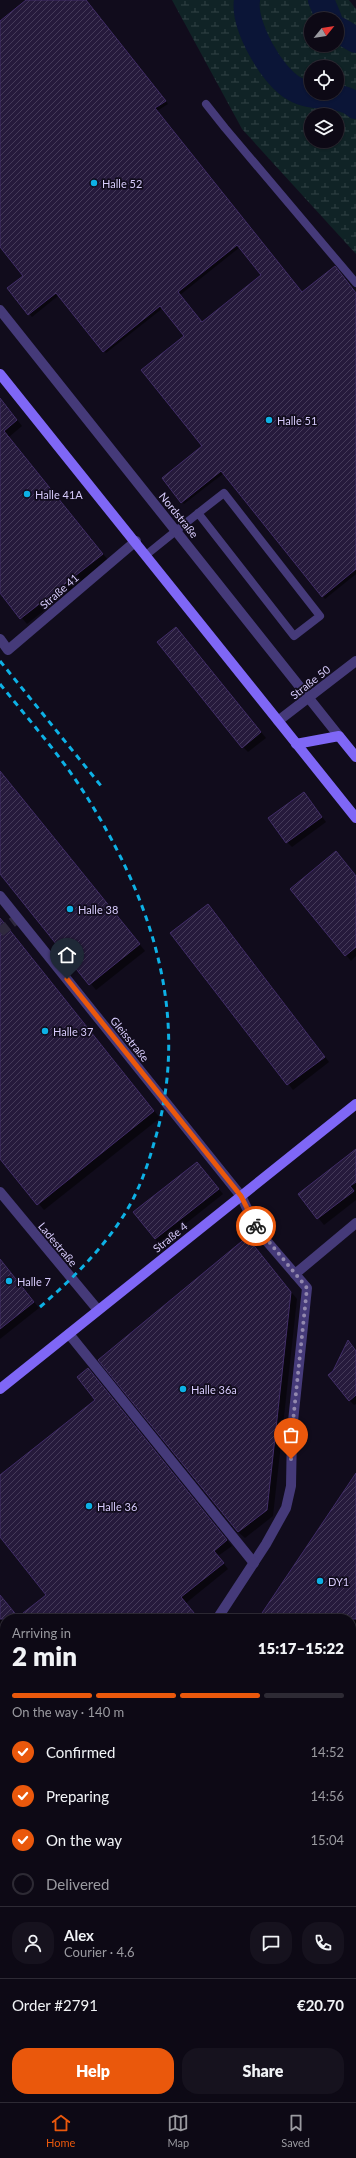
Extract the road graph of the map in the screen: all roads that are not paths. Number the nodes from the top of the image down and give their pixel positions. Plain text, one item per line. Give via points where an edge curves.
1 (206, 104) dead end
2 (356, 283) edge
3 (0, 310) edge
4 (0, 374) edge
5 (198, 513) junction
6 (176, 531) junction
7 (136, 541) junction
8 (146, 555) junction
9 (0, 639) edge
10 (356, 661) edge
11 (309, 698) junction
12 (278, 722) junction
13 (339, 736) junction
14 (296, 744) junction
15 (356, 757) edge
16 (356, 818) edge
17 (0, 896) edge
18 (356, 1104) edge
19 (0, 1192) edge
20 (241, 1196) junction
21 (356, 1223) edge
22 (295, 1274) junction
23 (98, 1310) junction
24 (69, 1334) junction
25 (0, 1389) edge
26 (254, 1563) junction
27 (220, 1614) edge

1 - 2 lane
3 - 6 street, Nordstraße
4 - 7 street
5 - 5 lane via 294,636 320,616 224,493
5 - 6 lane
6 - 8 lane
6 - 11 street, Nordstraße
7 - 8 street
7 - 9 street, Straße 41 via 8,650
8 - 12 street
10 - 11 street, Straße 50
11 - 12 street, Straße 50
11 - 13 street, Nordstraße
12 - 14 street
13 - 14 street
13 - 15 street, Nordstraße
14 - 16 street
17 - 20 street, Gleisstraße
18 - 20 street, Straße 4
19 - 23 street, Ladestraße
20 - 22 street, Gleisstraße via 258,1231
20 - 23 street, Straße 4
21 - 22 street
22 - 26 street, Gleisstraße via 307,1288 292,1431 291,1486 286,1508
23 - 24 street, Straße 4
24 - 25 street, Straße 4
24 - 26 street
26 - 27 street, Gleisstraße

